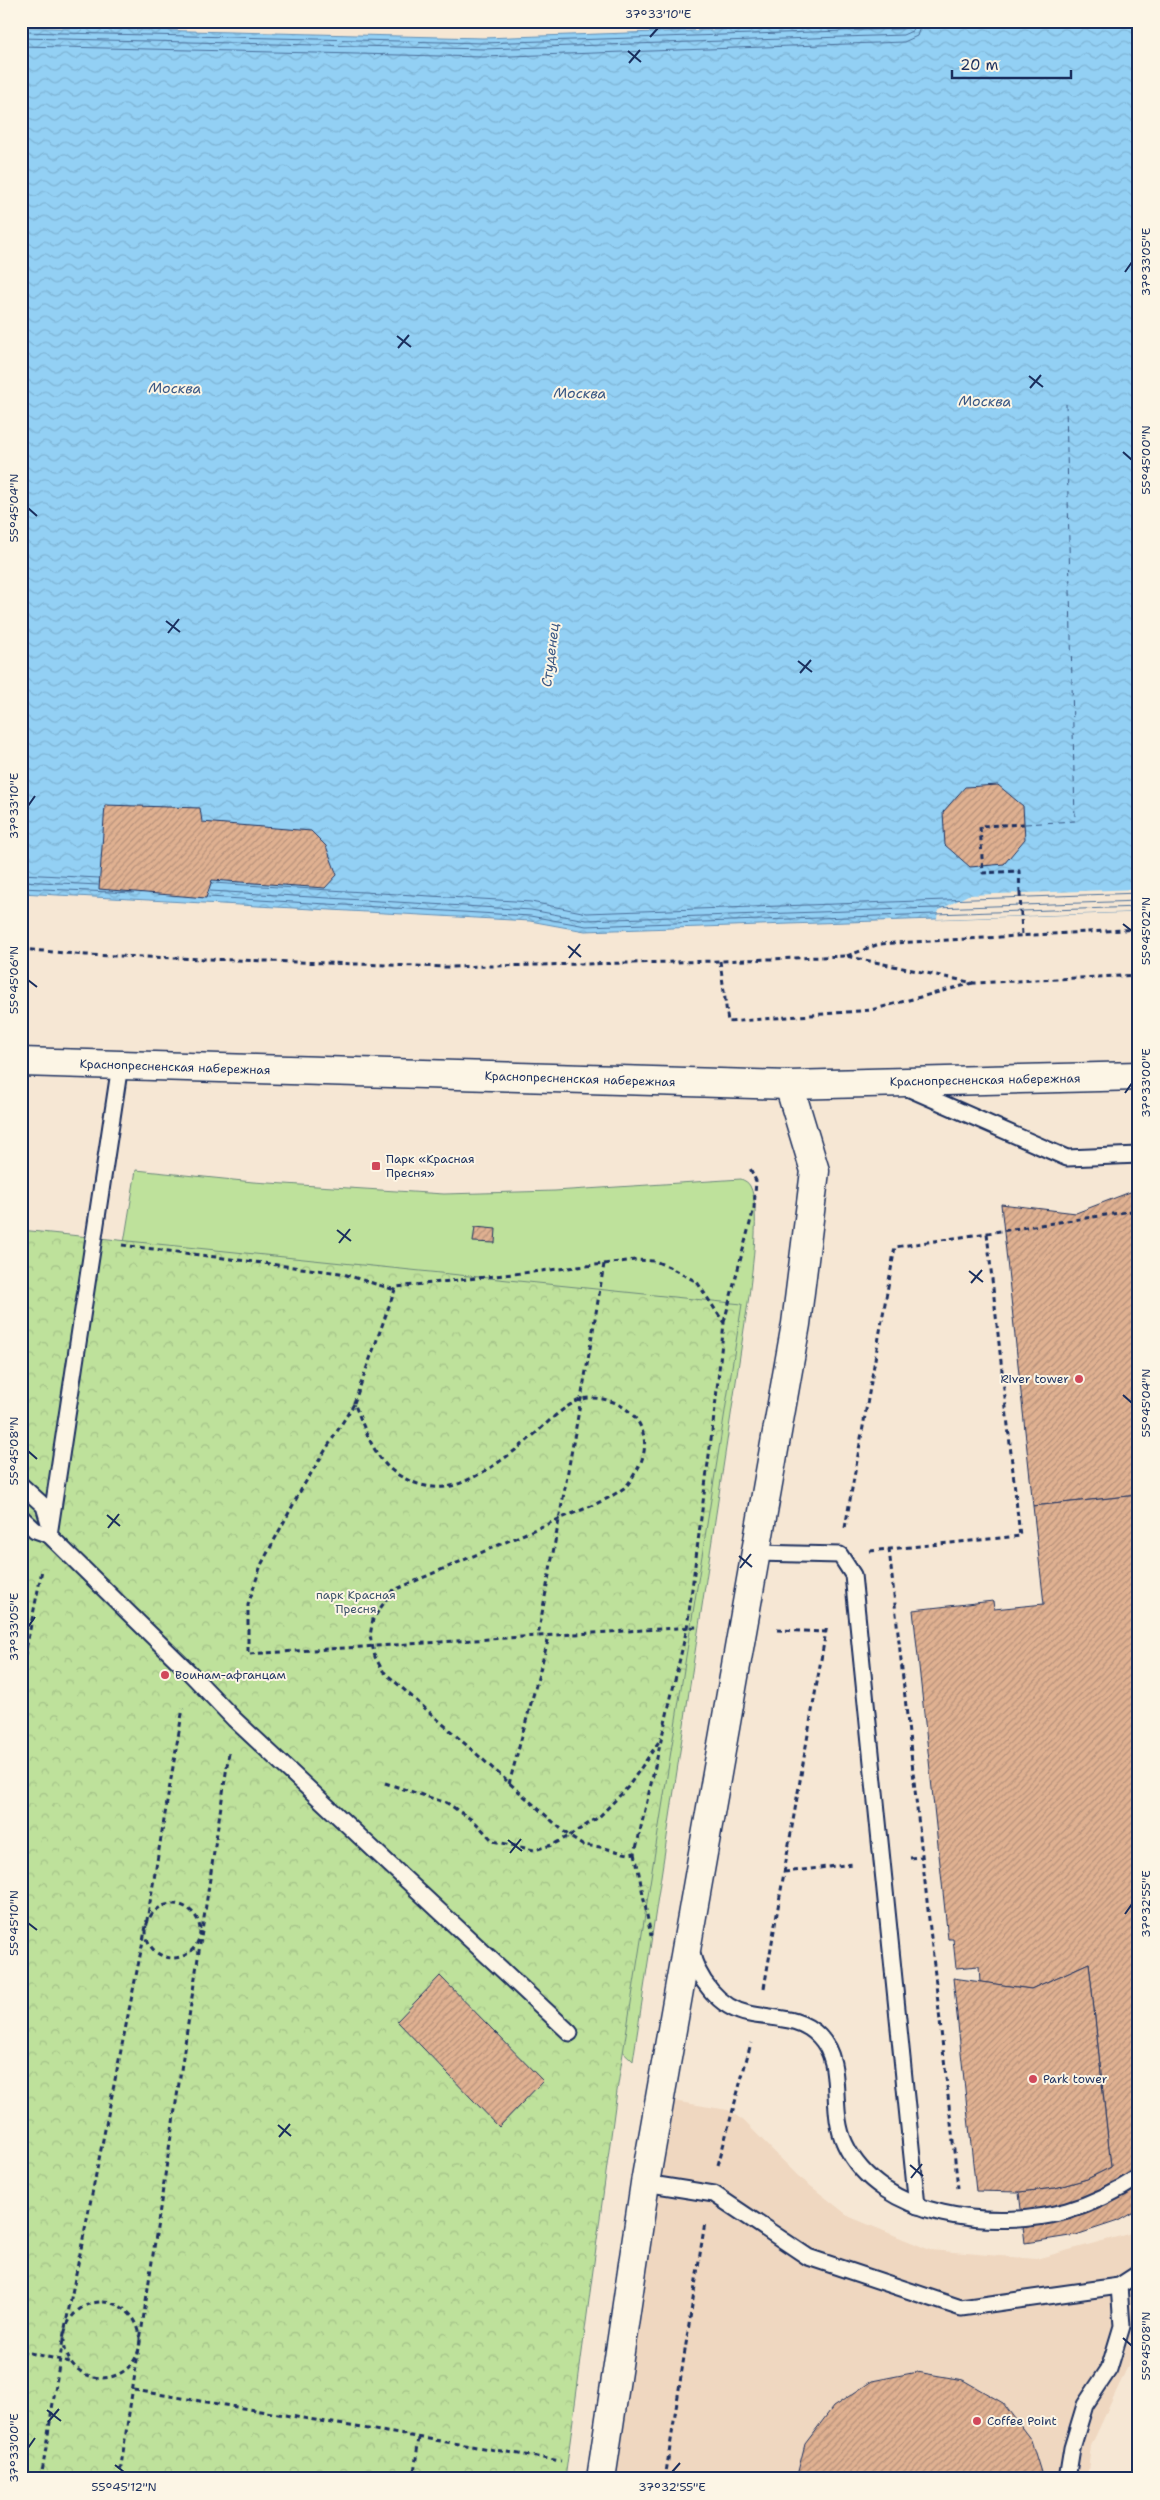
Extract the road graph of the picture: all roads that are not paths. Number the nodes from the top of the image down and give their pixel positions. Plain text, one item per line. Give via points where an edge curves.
1 (21, 1062) edge
2 (120, 1065) junction
3 (1139, 1076) edge
4 (894, 1083) junction
5 (789, 1085) junction
6 (1139, 1155) edge
7 (21, 1485) edge
8 (21, 1517) edge
9 (49, 1535) junction
10 (754, 1553) junction
11 (689, 1933) junction
12 (570, 2034) dead end
13 (1139, 2177) edge
14 (646, 2183) junction
15 (917, 2206) junction
16 (1139, 2273) edge
17 (1119, 2286) junction
18 (600, 2479) edge
19 (1067, 2479) edge

1 - 2 street, Краснопресненская набережная
2 - 5 street, Краснопресненская набережная
2 - 9 lane
3 - 4 street, Краснопресненская набережная
4 - 5 street, Краснопресненская набережная
4 - 6 lane via 1067,1158
5 - 10 street via 815,1171 796,1324
7 - 9 lane via 44,1506
8 - 9 lane via 35,1530
9 - 12 lane via 234,1719
10 - 11 street
10 - 15 lane via 840,1555 853,1576
11 - 14 street
11 - 15 lane via 693,1960 704,1983 720,2000 748,2014 800,2023 819,2036 832,2057 836,2112 846,2146 874,2181
13 - 15 lane via 1092,2203 1065,2211 1013,2218 961,2215
14 - 17 lane via 710,2194 808,2256 961,2308
14 - 18 street
16 - 17 lane
17 - 19 lane via 1122,2326 1109,2369 1085,2405

